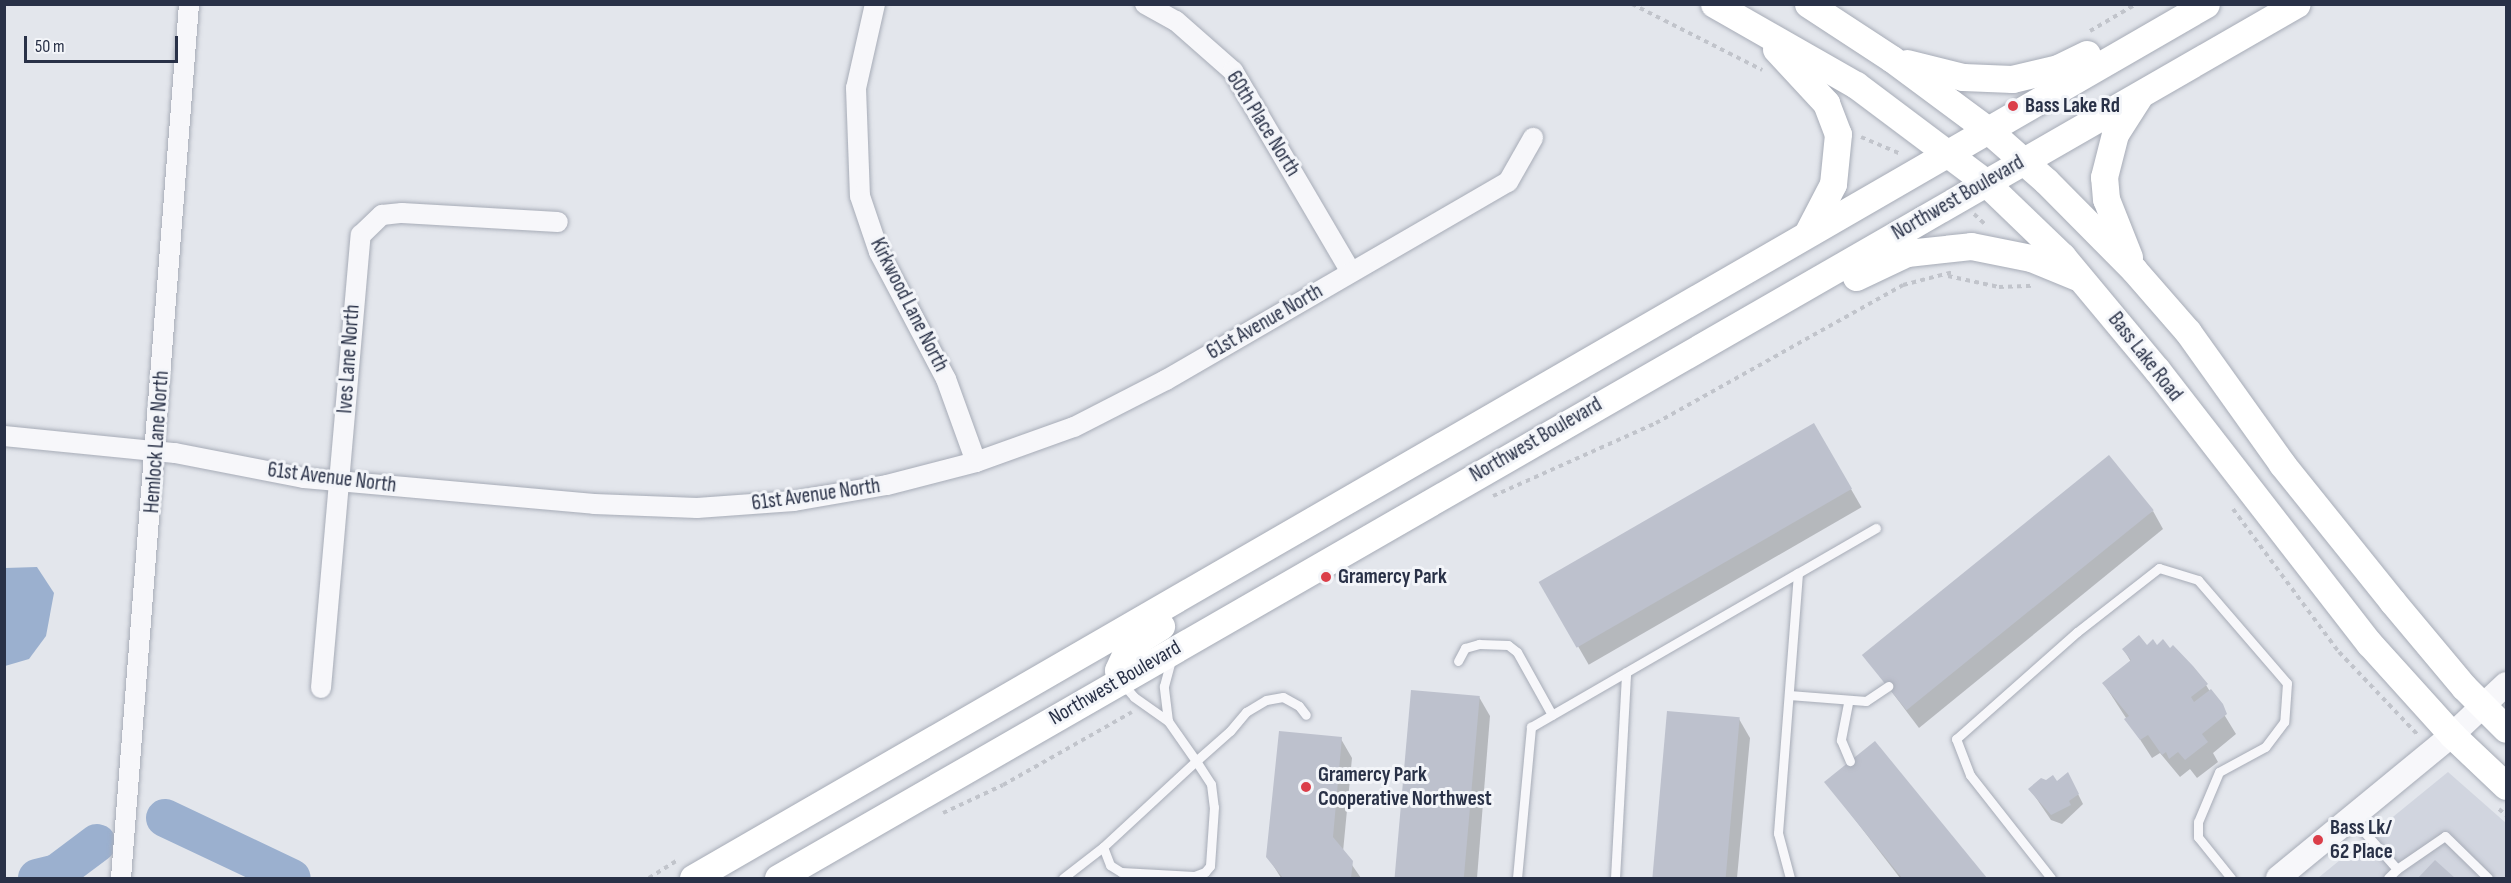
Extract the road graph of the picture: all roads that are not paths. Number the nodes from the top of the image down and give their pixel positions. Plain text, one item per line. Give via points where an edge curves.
1 (189, 4) edge
2 (875, 4) edge
3 (1145, 4) edge
4 (1714, 4) edge
5 (1808, 4) edge
6 (2174, 4) edge
7 (2206, 4) edge
8 (2296, 4) edge
9 (1750, 23) junction
10 (1892, 59) junction
11 (2141, 94) junction
12 (1988, 130) junction
13 (1533, 138) dead end
14 (1949, 153) junction
15 (2022, 161) junction
16 (1985, 182) junction
17 (558, 222) dead end
18 (1807, 235) junction
19 (2134, 270) junction
20 (1351, 272) junction
21 (2084, 280) junction
22 (1667, 364) junction
23 (4, 436) edge
24 (157, 451) junction
25 (1425, 457) junction
26 (976, 462) junction
27 (339, 482) junction
28 (1876, 528) dead end
29 (1798, 573) junction
30 (1177, 647) junction
31 (1458, 661) dead end
32 (1626, 672) junction
33 (1120, 681) junction
34 (2506, 684) edge
35 (1888, 686) dead end
36 (321, 688) dead end
37 (1789, 695) junction
38 (1848, 703) junction
39 (2483, 706) junction
40 (1306, 715) dead end
41 (1552, 715) junction
42 (1168, 721) junction
43 (2506, 729) edge
44 (2452, 735) junction
45 (1196, 761) junction
46 (1850, 761) dead end
47 (2506, 786) edge
48 (2351, 817) junction
49 (1103, 847) junction
50 (2397, 869) junction
51 (121, 879) edge
52 (693, 879) edge
53 (778, 879) edge
54 (1064, 879) edge
55 (1517, 879) edge
56 (1615, 879) edge
57 (1790, 879) edge
58 (2051, 879) edge
59 (2231, 879) edge
60 (2278, 879) edge
61 (2388, 879) edge
62 (2488, 879) edge

1 - 24 street, Hemlock Lane North
2 - 26 street, Kirkwood Lane North via 856,88 860,196 879,252 946,379
3 - 20 street, 60th Place North via 1176,21 1233,71
4 - 9 main road, Bass Lake Road
5 - 10 main road
6 - 10 main road via 2081,57 2036,75 2012,79 1963,77
7 - 12 main road, Northwest Boulevard
8 - 11 main road, Northwest Boulevard
9 - 14 main road, Bass Lake Road via 1856,85
9 - 18 main road via 1809,82 1838,134 1833,184
10 - 12 main road
11 - 15 main road, Northwest Boulevard
11 - 19 main road via 2115,134 2104,177 2106,199
12 - 14 main road, Northwest Boulevard
12 - 15 main road
13 - 20 street, 61st Avenue North via 1508,182
14 - 16 main road, Bass Lake Road
14 - 18 main road, Northwest Boulevard
15 - 16 main road, Northwest Boulevard
15 - 19 main road
16 - 21 main road, Bass Lake Road
16 - 22 main road, Northwest Boulevard
17 - 27 street, Ives Lane North via 402,213 382,215 371,223 362,235 357,254
18 - 25 main road, Northwest Boulevard
19 - 39 main road via 2188,332 2282,464 2386,594
20 - 26 street, 61st Avenue North via 1166,380 1074,427
21 - 22 main road via 2004,250 1933,248 1885,261 1711,359
21 - 44 main road, Bass Lake Road via 2369,643
22 - 30 main road, Northwest Boulevard
23 - 24 street, 61st Avenue North
24 - 27 street, 61st Avenue North
24 - 51 street, Hemlock Lane North
25 - 33 main road via 1392,495 1134,643 1120,662
25 - 52 main road, Northwest Boulevard
26 - 27 street, 61st Avenue North via 875,487 794,501 697,508 594,504
27 - 36 street, Ives Lane North
28 - 29 lane
29 - 32 lane
29 - 37 lane
30 - 33 main road, Northwest Boulevard
30 - 42 lane via 1164,687
31 - 41 lane via 1465,648 1479,644 1508,645 1517,652
32 - 41 lane
32 - 56 lane
33 - 42 lane via 1134,697
33 - 53 main road, Northwest Boulevard
34 - 39 street
35 - 38 lane via 1866,701
37 - 38 lane
37 - 57 lane via 1779,832
38 - 46 lane via 1841,740 1842,750
39 - 43 main road
39 - 44 street
40 - 45 lane via 1283,697 1266,700 1246,712
41 - 55 lane via 1531,727
42 - 45 lane
44 - 47 main road, Bass Lake Road
44 - 48 street
45 - 49 lane
45 - 49 lane via 1211,784 1214,807 1210,866 1204,872 1194,876 1121,872 1110,865
48 - 50 lane
48 - 60 street
49 - 54 lane
50 - 61 lane
50 - 62 lane via 2445,836
58 - 59 lane via 1970,775 1956,739 2077,632 2159,568 2198,580 2286,682 2284,722 2265,747 2219,772 2198,822 2198,837

